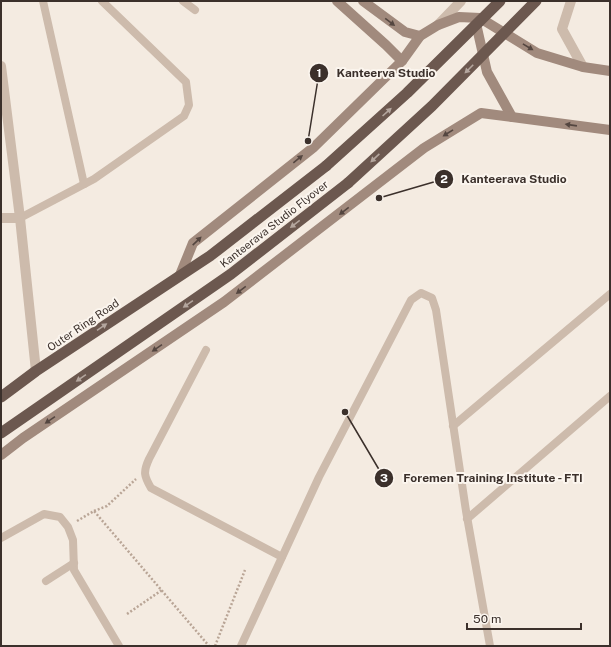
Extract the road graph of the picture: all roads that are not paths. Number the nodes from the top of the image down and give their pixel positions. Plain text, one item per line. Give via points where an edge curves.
1 (43, 1) edge
2 (102, 1) edge
3 (183, 1) edge
4 (336, 1) edge
5 (363, 1) edge
6 (461, 1) edge
7 (500, 1) edge
8 (536, 1) edge
9 (572, 1) edge
10 (194, 10) dead end
11 (474, 18) junction
12 (438, 25) junction
13 (420, 36) junction
14 (402, 61) junction
15 (1, 66) edge
16 (583, 67) junction
17 (610, 71) edge
18 (512, 117) junction
19 (610, 130) edge
20 (84, 184) junction
21 (1, 218) edge
22 (20, 218) junction
23 (180, 275) junction
24 (610, 294) edge
25 (206, 350) dead end
26 (36, 371) junction
27 (610, 396) edge
28 (1, 397) edge
29 (453, 426) junction
30 (1, 433) edge
31 (1, 455) edge
32 (468, 519) junction
33 (1, 538) edge
34 (282, 557) junction
35 (74, 563) junction
36 (46, 581) dead end
37 (119, 646) edge
38 (241, 646) edge
39 (490, 646) edge

1 - 20 lane
2 - 20 lane via 186,82 189,105 184,116
3 - 10 lane
4 - 14 main road
5 -> 13 main road via 405,32
6 - 12 street
23 -> 7 highway, Kanteerava Studio Flyover, bridge via 210,256 326,166 407,93
8 -> 30 highway, Kanteerava Studio Flyover, bridge via 432,106 348,183 231,274
9 - 16 street via 562,28
11 - 12 main road via 459,17
11 -> 16 main road via 480,18 537,53
11 - 18 main road via 487,72
12 - 13 main road
13 - 14 main road
23 -> 14 main road via 193,243 314,146
15 - 22 street
16 - 17 main road
19 -> 18 main road
18 -> 31 main road via 481,113 424,148 224,302
20 - 22 lane
21 - 22 street
22 - 26 street
26 -> 23 highway, Outer Ring Road
24 - 29 lane
25 - 34 lane via 148,458 144,471 146,480 151,488
26 - 28 highway, Outer Ring Road
27 - 32 lane
29 - 32 lane
29 - 34 lane via 436,310 432,298 421,293 407,306 319,477
32 - 39 lane
33 - 35 lane via 44,514 60,517 68,527 73,540
34 - 38 lane
35 - 36 lane
35 - 37 lane via 74,570

